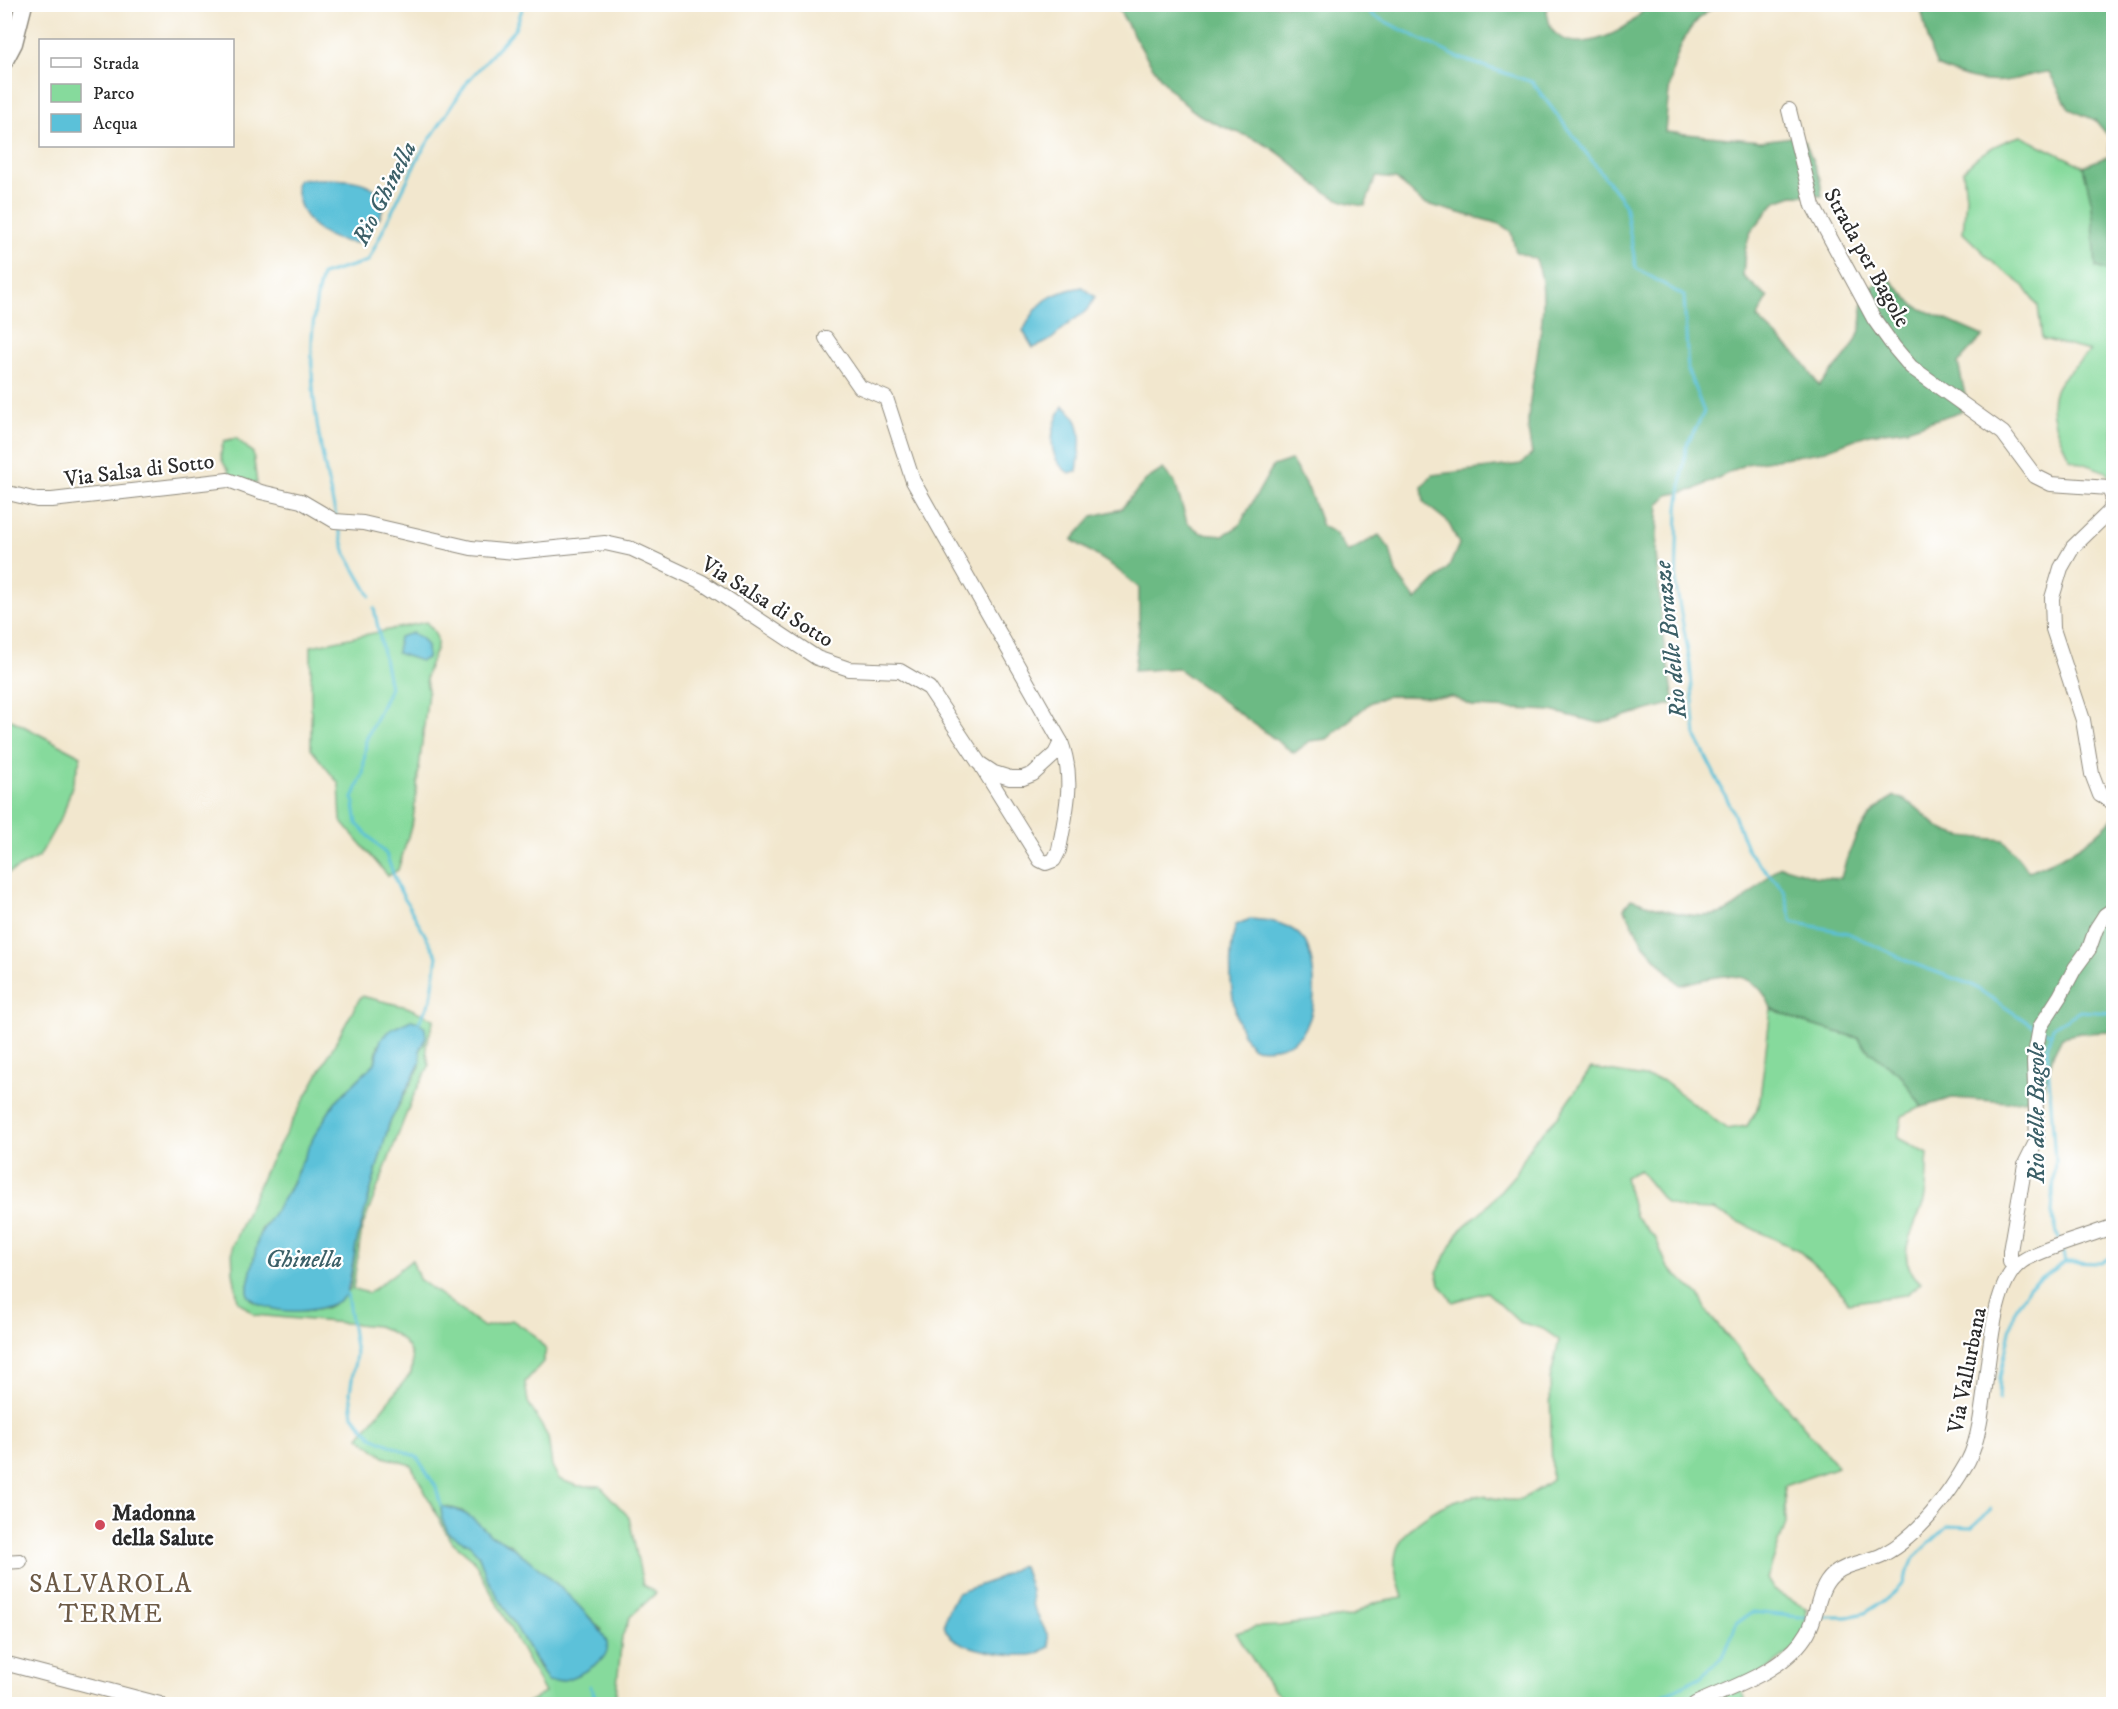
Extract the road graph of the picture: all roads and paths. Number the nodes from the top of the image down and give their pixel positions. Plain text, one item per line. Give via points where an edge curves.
1 (24, 4) edge
2 (4, 62) edge
3 (1789, 110) dead end
4 (826, 338) dead end
5 (4, 492) edge
6 (1061, 742) junction
7 (979, 763) junction
8 (2114, 803) edge
9 (2114, 909) edge
10 (2114, 1226) edge
11 (2015, 1267) junction
12 (20, 1561) dead end
13 (4, 1562) edge
14 (4, 1663) edge
15 (160, 1704) edge
16 (1695, 1704) edge

1 - 2 main road via 17,34
3 - 8 street, Strada per Bagole via 1813,206 1874,319 1905,361 2003,433 2035,476 2051,484 2109,488 2113,499 2110,511 2073,547 2061,568 2052,598 2054,628 2083,720 2092,774 2100,795
4 - 6 street via 860,387 886,398 913,481
5 - 7 street, Via Salsa di Sotto via 52,500 228,480 301,501 338,521 493,552 557,550 605,543 632,549 702,582 817,658 849,669 900,671 929,688
6 - 7 street, Via Salsa di Sotto via 1055,754 1023,778 994,773
6 - 7 street via 1070,780 1059,850 1050,862 1040,860
9 - 11 street via 2096,928 2089,949 2040,1027 2034,1061 2037,1140 2025,1164 2010,1251 2010,1262
10 - 11 street
11 - 16 street, Via Vallurbana via 2003,1288 1995,1323 1979,1428 1968,1460 1939,1503 1902,1544 1833,1575 1809,1631 1791,1655
12 - 13 street
14 - 15 street

